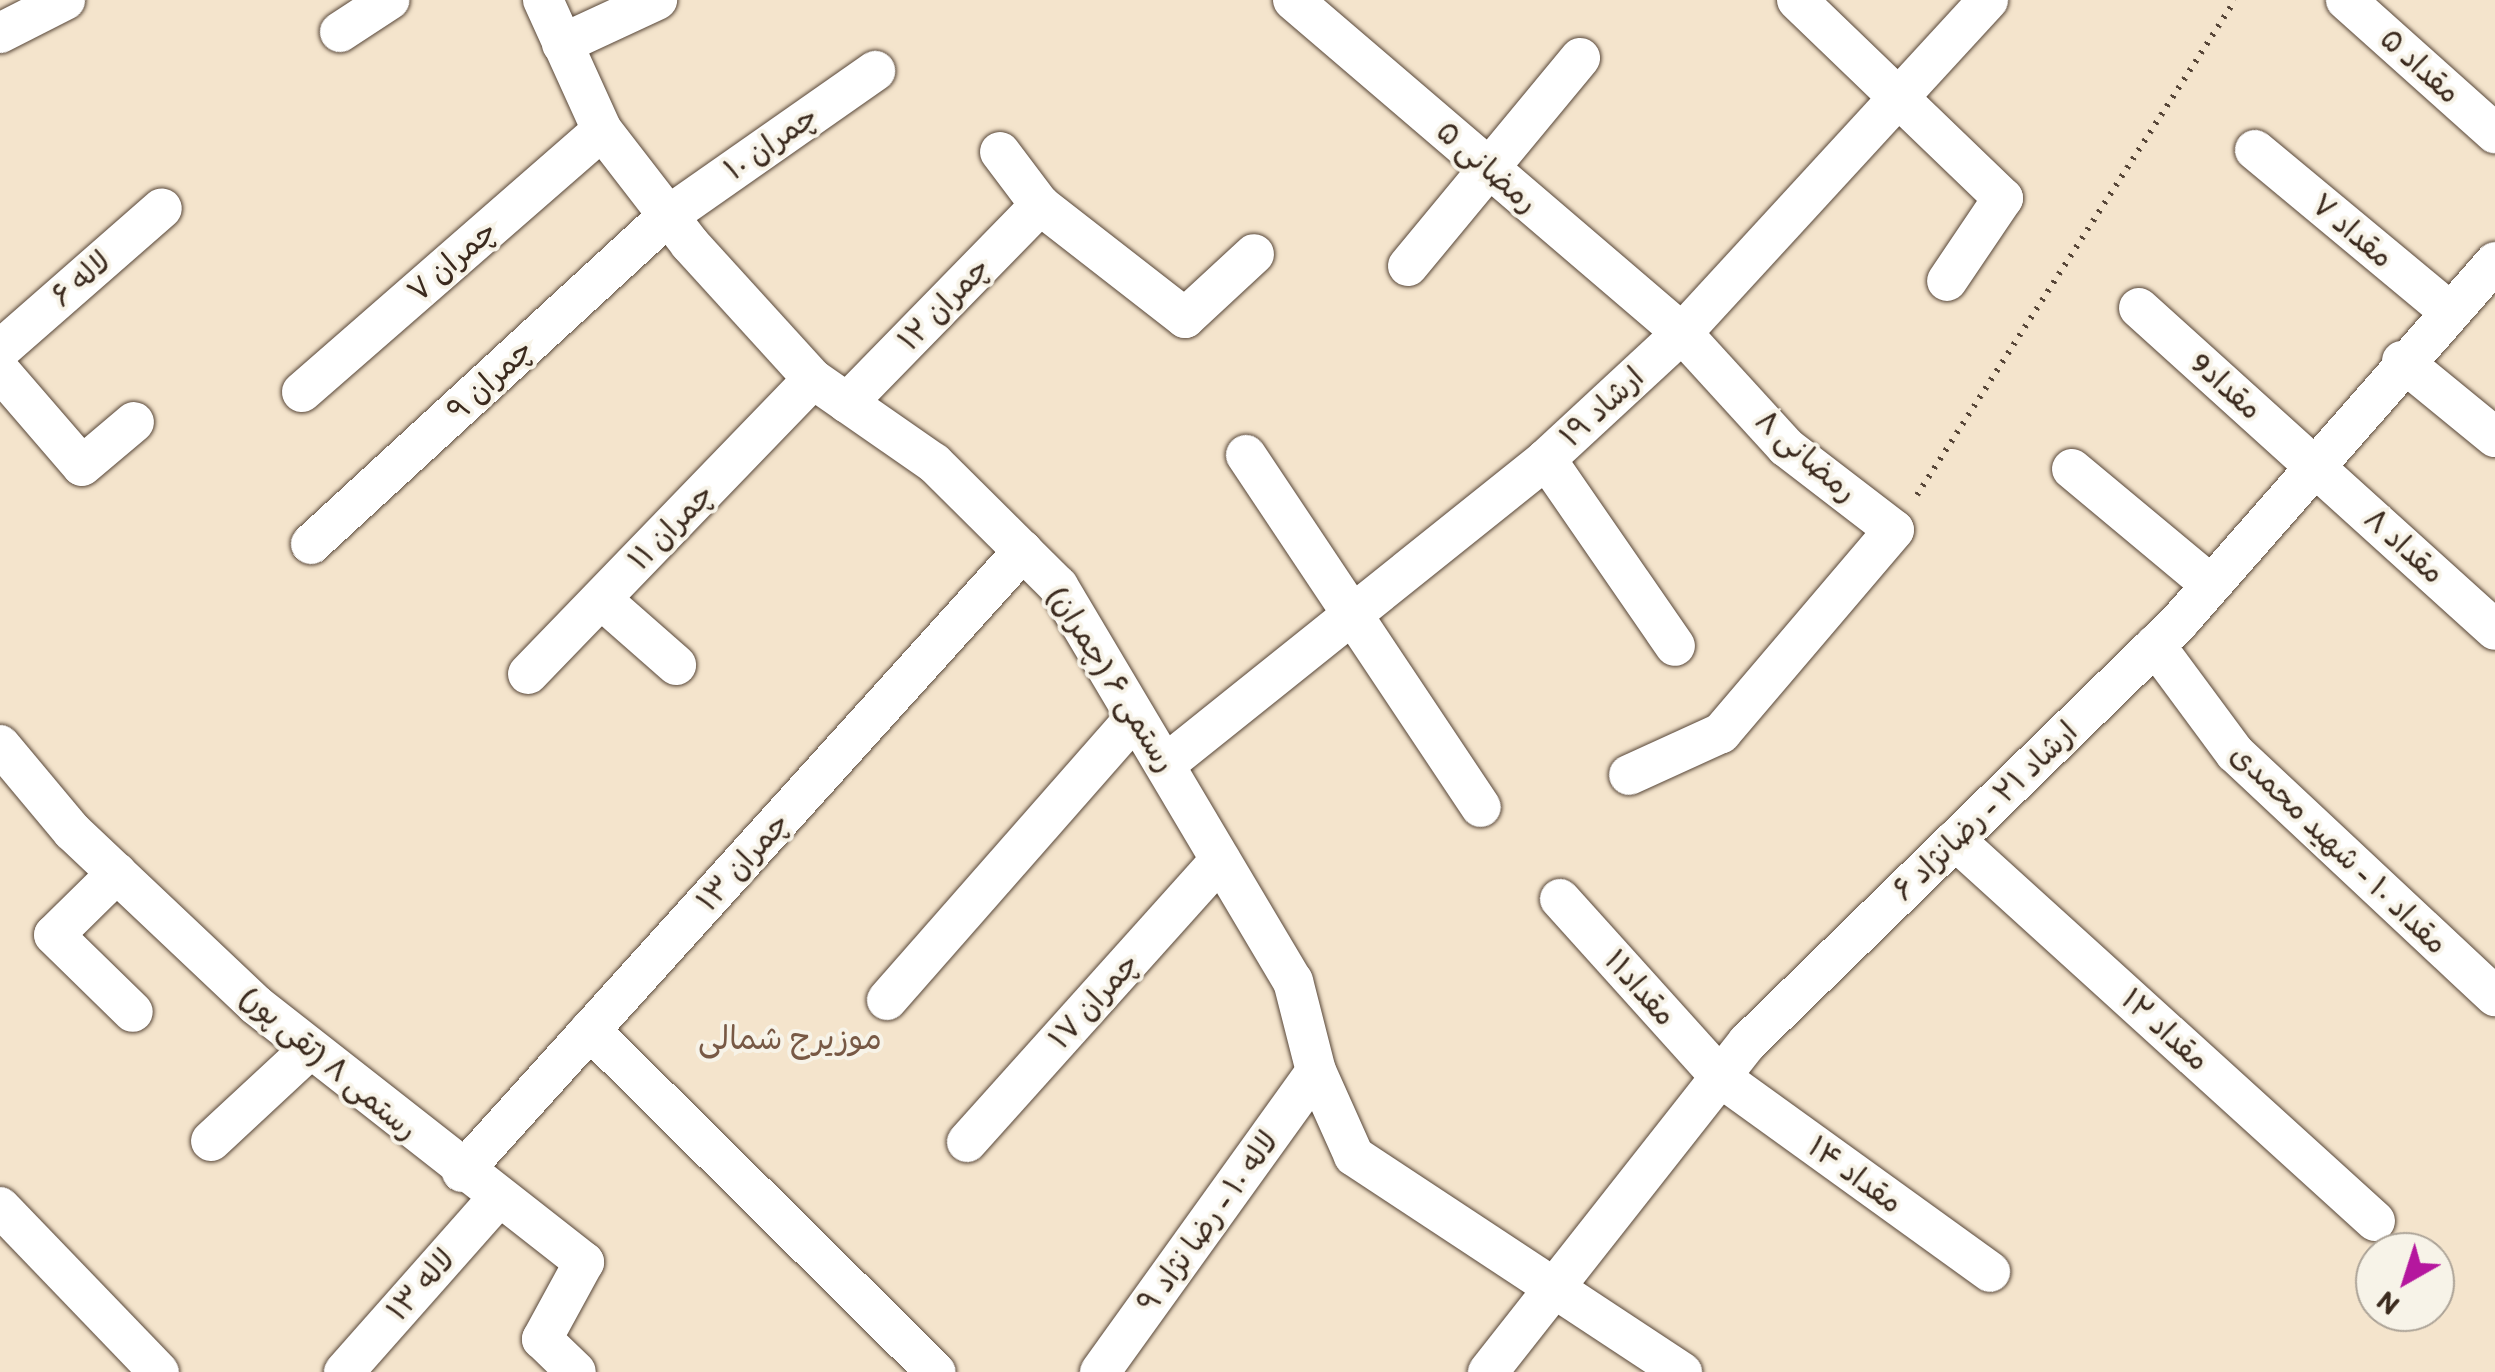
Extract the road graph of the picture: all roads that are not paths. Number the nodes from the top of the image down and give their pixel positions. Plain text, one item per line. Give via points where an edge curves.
1 (65, 0) edge
2 (390, 0) edge
3 (542, 0) edge
4 (658, 0) edge
5 (1293, 0) edge
6 (1797, 0) edge
7 (1988, 0) edge
8 (2346, 0) edge
9 (340, 32) dead end
10 (0, 33) edge
11 (562, 44) junction
12 (1580, 58) dead end
13 (875, 71) dead end
14 (1903, 94) junction
15 (602, 130) junction
16 (2495, 133) edge
17 (2255, 150) dead end
18 (1000, 152) dead end
19 (1490, 169) junction
20 (1040, 205) junction
21 (162, 208) dead end
22 (668, 216) junction
23 (1254, 254) dead end
24 (2495, 262) edge
25 (1408, 266) dead end
26 (1947, 281) dead end
27 (2139, 308) dead end
28 (2448, 311) junction
29 (1682, 333) junction
30 (0, 350) edge
31 (2402, 361) junction
32 (0, 371) edge
33 (813, 380) junction
34 (302, 392) dead end
35 (847, 403) junction
36 (134, 422) dead end
37 (2495, 437) edge
38 (1246, 455) dead end
39 (1546, 459) junction
40 (2312, 463) junction
41 (2072, 468) dead end
42 (311, 544) dead end
43 (1023, 551) junction
44 (2211, 585) junction
45 (601, 599) junction
46 (1350, 612) junction
47 (2495, 630) edge
48 (1675, 646) dead end
49 (2156, 646) junction
50 (676, 665) dead end
51 (528, 674) dead end
52 (1134, 718) junction
53 (3, 753) edge
54 (1167, 762) junction
55 (1629, 774) dead end
56 (1481, 807) dead end
57 (1955, 840) junction
58 (1220, 860) junction
59 (117, 873) junction
60 (1560, 898) dead end
61 (2495, 996) edge
62 (888, 1000) dead end
63 (132, 1012) dead end
64 (590, 1030) junction
65 (310, 1049) junction
66 (1316, 1071) junction
67 (1720, 1077) junction
68 (210, 1141) dead end
69 (967, 1142) dead end
70 (462, 1172) junction
71 (498, 1198) junction
72 (0, 1208) edge
73 (2376, 1220) dead end
74 (1990, 1272) dead end
75 (1554, 1290) junction
76 (158, 1372) edge
77 (344, 1372) edge
78 (576, 1372) edge
79 (936, 1372) edge
80 (1100, 1372) edge
81 (1488, 1372) edge
82 (1682, 1372) edge

1 - 10 street
2 - 9 street
3 - 11 street, رستمی ۶ (چمران)
4 - 11 street
5 - 19 street, رمضانی ۵
6 - 14 street
7 - 14 street, ارشاد ۱۹
8 - 16 street, مقداد ۵
11 - 15 street, رستمی ۶ (چمران)
12 - 19 street
13 - 22 street, چمران ۱۰
14 - 26 street via 2003,198
14 - 29 street, ارشاد ۱۹
15 - 22 street, رستمی ۶ (چمران)
15 - 34 street, چمران ۷
17 - 28 street, مقداد ۷
18 - 20 street
19 - 25 street
19 - 29 street, رمضانی ۵
20 - 23 street via 1185,318
20 - 35 street, چمران ۱۲
21 - 30 street, لاله ۶
22 - 33 street, رستمی ۶ (چمران)
22 - 42 street, چمران ۹
24 - 28 street, ارشاد ۲۱ - رضانژاد ۶
27 - 40 street, مقداد9
28 - 31 street, ارشاد ۲۱ - رضانژاد ۶
29 - 39 street, ارشاد ۱۹
29 - 55 street, رمضانی ۸ via 1786,447 1894,530 1721,733
31 - 37 street
31 - 40 street, ارشاد ۲۱ - رضانژاد ۶
32 - 36 street via 82,466
33 - 35 street, رستمی ۶ (چمران)
33 - 45 street, چمران ۱۱
35 - 43 street, رستمی ۶ (چمران) via 934,463
38 - 46 street
39 - 46 street, ارشاد ۱۹
39 - 48 street
40 - 44 street, ارشاد ۲۱ - رضانژاد ۶
40 - 47 street, مقداد ۸
41 - 44 street
43 - 52 street, رستمی ۶ (چمران) via 1058,586
43 - 64 street, چمران ۱۳
44 - 49 street, ارشاد ۲۱ - رضانژاد ۶
45 - 50 street
45 - 51 street, چمران ۱۱
46 - 54 street, ارشاد ۱۹
46 - 56 street
49 - 57 street, ارشاد ۲۱ - رضانژاد ۶
49 - 61 street, مقداد ۱۰ - شهید محمدی via 2235,753
52 - 54 street, رستمی ۶ (چمران)
52 - 62 street
53 - 59 street, رستمی ۸ (تقی پور)
54 - 58 street, رستمی ۶ (چمران)
57 - 67 street, ارشاد ۲۱ - رضانژاد ۶
57 - 73 street, مقداد ۱۲
58 - 66 street, رستمی ۶ (چمران) via 1293,981
58 - 69 street, چمران ۱۷
59 - 63 street via 54,935
59 - 65 street, رستمی ۸ (تقی پور)
60 - 67 street, مقداد۱۱
64 - 70 street, چمران ۱۳
64 - 79 street
65 - 68 street
65 - 70 street, رستمی ۸ (تقی پور)
66 - 75 street, رستمی ۶ (چمران) via 1354,1156
66 - 80 street, لاله ۱۰ - رضا نژاد ۹
67 - 74 street, مقداد ۱۴
67 - 75 street, ارشاد ۲۱ - رضانژاد ۶
70 - 71 street, رستمی ۸ (تقی پور)
71 - 77 street, لاله ۱۳
71 - 78 street, رستمی ۸ (تقی پور) via 584,1262 542,1339
72 - 76 street
75 - 81 street, ارشاد ۲۱ - رضانژاد ۶
75 - 82 street, رستمی ۶ (چمران)

